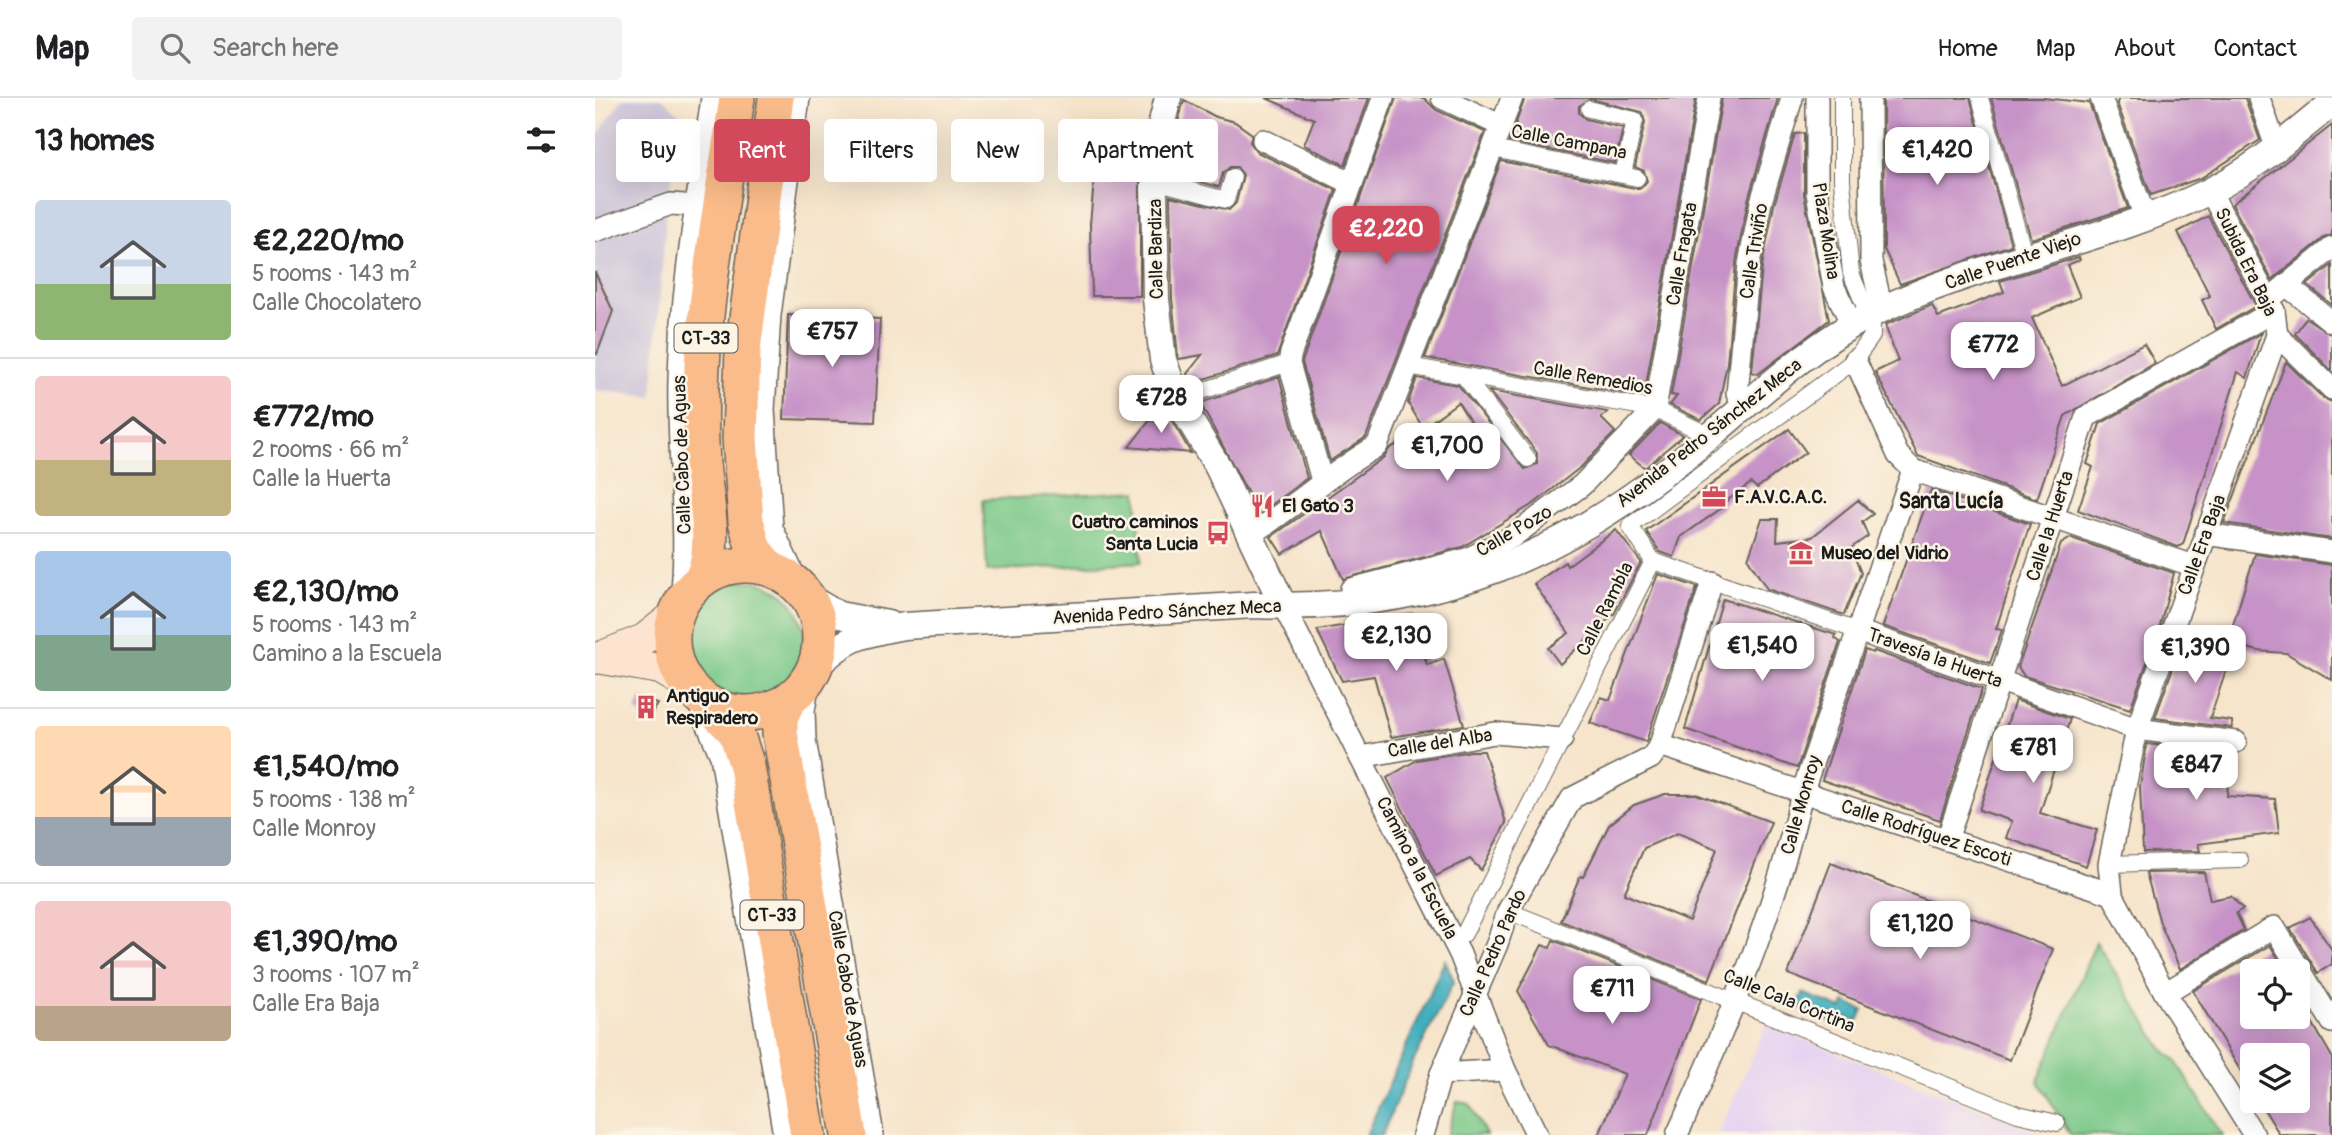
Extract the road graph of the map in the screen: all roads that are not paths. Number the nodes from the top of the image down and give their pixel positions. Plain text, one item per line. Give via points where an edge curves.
1 (712, 98) edge
2 (737, 98) edge
3 (776, 98) edge
4 (799, 98) edge
5 (1168, 98) edge
6 (1383, 98) edge
7 (1442, 98) edge
8 (1512, 98) edge
9 (1709, 98) edge
10 (1792, 98) edge
11 (1817, 98) edge
12 (1842, 98) edge
13 (1870, 98) edge
14 (1980, 98) edge
15 (2101, 98) edge
16 (2259, 98) edge
17 (2332, 103) edge
18 (1590, 109) dead end
19 (1163, 119) edge
20 (1501, 126) junction
21 (1263, 140) dead end
22 (2276, 147) junction
23 (1493, 149) junction
24 (1233, 177) dead end
25 (1155, 182) edge
26 (1159, 182) edge
27 (1351, 183) junction
28 (2210, 191) junction
29 (697, 206) junction
30 (2145, 216) junction
31 (595, 231) edge
32 (2332, 248) edge
33 (2025, 257) junction
34 (2286, 285) junction
35 (2271, 306) junction
36 (1868, 316) junction
37 (2332, 321) edge
38 (2277, 335) junction
39 (1855, 360) junction
40 (1289, 363) junction
41 (1408, 366) junction
42 (1464, 376) junction
43 (2332, 389) edge
44 (1177, 399) junction
45 (1743, 406) junction
46 (1655, 410) junction
47 (1710, 436) junction
48 (1528, 459) dead end
49 (1913, 470) junction
50 (1322, 481) junction
51 (2053, 517) junction
52 (2206, 534) junction
53 (1250, 536) junction
54 (2332, 552) edge
55 (1653, 561) junction
56 (2194, 566) junction
57 (769, 568) junction
58 (1712, 582) junction
59 (804, 592) junction
60 (687, 598) junction
61 (1355, 602) junction
62 (1284, 607) junction
63 (904, 626) junction
64 (1858, 631) junction
65 (597, 659) edge
66 (1999, 681) junction
67 (804, 682) junction
68 (697, 694) junction
69 (2137, 729) junction
70 (1562, 740) junction
71 (2236, 742) dead end
72 (1660, 745) junction
73 (1360, 757) junction
74 (1803, 793) junction
75 (1947, 840) junction
76 (2240, 860) dead end
77 (2109, 864) junction
78 (2112, 894) junction
79 (1507, 911) junction
80 (1464, 934) dead end
81 (1475, 989) junction
82 (2165, 993) junction
83 (1736, 1003) junction
84 (2332, 1022) edge
85 (1505, 1070) junction
86 (1441, 1074) junction
87 (2057, 1123) dead end
88 (784, 1135) edge
89 (808, 1135) edge
90 (849, 1135) edge
91 (873, 1135) edge
92 (1423, 1135) edge
93 (1537, 1135) edge
94 (1677, 1135) edge
95 (2254, 1135) edge

1 - 29 street, Calle Cabo de Aguas
2 - 60 highway, CT-33 via 704,355 702,462 709,556
3 - 57 highway, CT-33 via 746,315 740,438 746,521 754,550
4 - 59 street via 770,315 764,410 772,528
5 - 19 street, Calle Bardiza
6 - 27 street
7 - 20 street
8 - 20 street
9 - 46 street, Calle Fragata
10 - 45 street, Calle Triviño via 1761,202 1749,264 1737,394
11 - 36 street, Plaza Molina via 1817,193 1834,287
12 - 36 street via 1842,181 1851,273
13 - 36 street, Plaza Molina
14 - 33 street
15 - 30 street
16 - 22 street
17 - 22 street, Calle Puente Viejo
18 - 23 street, Calle Campana via 1635,120 1630,176
20 - 23 street
21 - 27 street
22 - 28 street, Calle Puente Viejo
23 - 41 street
24 - 26 street via 1226,200
25 - 44 street, Calle Bardiza via 1156,299 1163,360
27 - 40 street
28 - 30 street, Calle Puente Viejo
28 - 35 street, Subida Era Baja
29 - 31 street via 671,204
29 - 60 street, Calle Cabo de Aguas via 680,345 678,463
30 - 33 street, Calle Puente Viejo
32 - 34 street, Calle la Huerta
33 - 36 street, Calle Puente Viejo
34 - 35 street, Calle la Huerta
34 - 37 street
35 - 38 street, Subida Era Baja
35 - 51 street, Calle la Huerta via 2086,417
36 - 39 street, Calle Rambla via 1872,336
36 - 45 street, Avenida Pedro Sánchez Meca
38 - 43 street
38 - 52 street, Calle Era Baja
39 - 49 street via 1898,455
39 - 55 street, Calle Rambla via 1630,526
40 - 44 street
40 - 50 street
41 - 42 street, Calle Remedios
41 - 50 street via 1377,446
42 - 46 street, Calle Remedios
42 - 48 street
44 - 53 street, Calle Bardiza via 1209,449
45 - 47 street, Avenida Pedro Sánchez Meca
46 - 47 street, Calle Remedios
46 - 61 street, Calle Pozo via 1582,485 1520,532 1467,559 1351,589
47 - 61 street, Avenida Pedro Sánchez Meca via 1614,508 1521,561 1454,585
49 - 51 street
49 - 64 street, Calle Monroy
50 - 53 street
51 - 56 street
51 - 66 street, Calle la Huerta
52 - 54 street
52 - 56 street, Calle Era Baja
53 - 62 street, Calle Bardiza
55 - 58 street, Travesía la Huerta
55 - 70 street, Calle Rambla
56 - 69 street, Calle Era Baja
57 - 59 highway, CT-33
57 - 60 highway, CT-33 via 735,566
58 - 64 street, Travesía la Huerta
58 - 72 street
59 - 63 street via 839,615
59 - 67 highway, CT-33 via 817,617 821,638
60 - 65 main road via 644,639
60 - 68 highway, CT-33 via 672,633 673,655
61 - 62 street, Avenida Pedro Sánchez Meca
62 - 63 street, Avenida Pedro Sánchez Meca
62 - 73 street, Camino a la Escuela
63 - 67 street via 856,636 836,648
64 - 66 street, Travesía la Huerta
64 - 74 street, Calle Monroy
65 - 68 main road via 660,668
66 - 69 street, Travesía la Huerta
66 - 75 street, Calle la Huerta
67 - 68 highway via 756,713 733,713
67 - 90 highway, CT-33 via 780,717 780,733
67 - 91 street, Calle Cabo de Aguas via 806,740
68 - 88 street via 721,756
68 - 89 highway, CT-33 via 736,732 747,766
69 - 71 street, Travesía la Huerta
69 - 77 street, Calle Era Baja
70 - 73 street, Calle del Alba via 1495,733
70 - 80 street, Calle Rambla
72 - 74 street, Calle Rodríguez Escoti
72 - 79 street, Calle Pedro Pardo via 1651,758 1571,798
73 - 81 street, Camino a la Escuela
74 - 75 street, Calle Rodríguez Escoti
74 - 83 street, Calle Monroy via 1791,843
75 - 78 street, Calle Rodríguez Escoti
76 - 77 street
77 - 78 street, Calle Era Baja
78 - 82 street, Calle Era Baja
79 - 81 street, Calle Pedro Pardo
79 - 83 street, Calle Cala Cortina
81 - 85 street, Camino a la Escuela
81 - 86 street, Calle Pedro Pardo
82 - 84 street via 2274,927
82 - 95 street, Calle Era Baja
83 - 87 street, Calle Cala Cortina via 2018,1114
83 - 94 street, Calle Monroy
85 - 86 street
85 - 93 street, Camino a la Escuela
86 - 92 street, Calle Pedro Pardo

